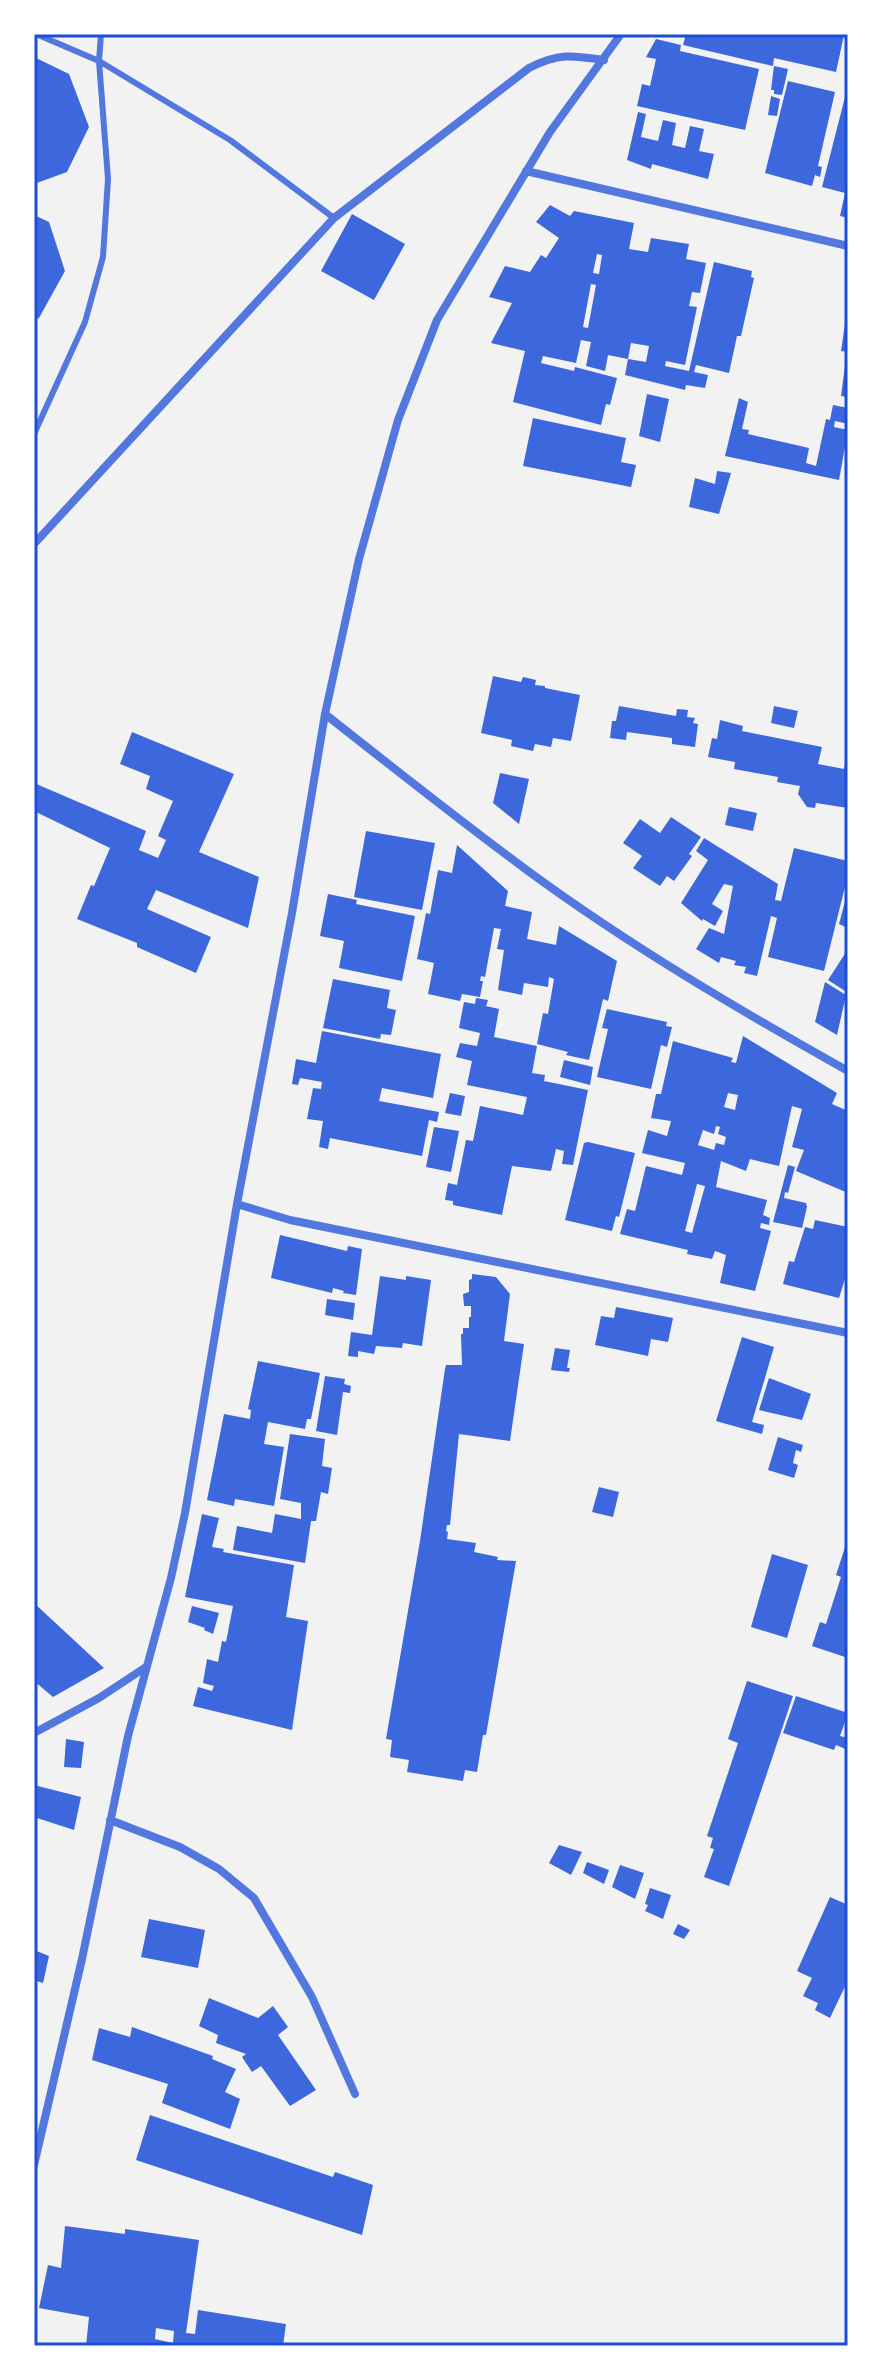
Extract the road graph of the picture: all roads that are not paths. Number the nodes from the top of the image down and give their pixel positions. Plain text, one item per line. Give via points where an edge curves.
1 (36, 34) edge
2 (101, 34) edge
3 (621, 34) edge
4 (604, 60) junction
5 (99, 61) junction
6 (526, 171) junction
7 (334, 218) junction
8 (848, 246) edge
9 (34, 434) edge
10 (34, 544) edge
11 (325, 714) junction
12 (848, 1071) edge
13 (237, 1204) junction
14 (848, 1333) edge
15 (147, 1666) junction
16 (34, 1733) edge
17 (110, 1820) junction
18 (355, 2094) dead end
19 (34, 2165) edge

1 - 5 lane
2 - 5 lane
3 - 4 street
4 - 6 street
4 - 7 street via 566,55 529,68
5 - 7 lane via 230,140
5 - 9 lane via 108,179 103,257 85,322
6 - 8 street
6 - 11 street via 437,320 398,420 359,559
7 - 10 street
11 - 12 street via 530,872 644,949
11 - 13 street
13 - 14 street via 320,1226
13 - 15 street via 185,1513
15 - 16 street
15 - 17 street
17 - 18 street via 180,1847 219,1869 254,1898 312,1997
17 - 19 street

